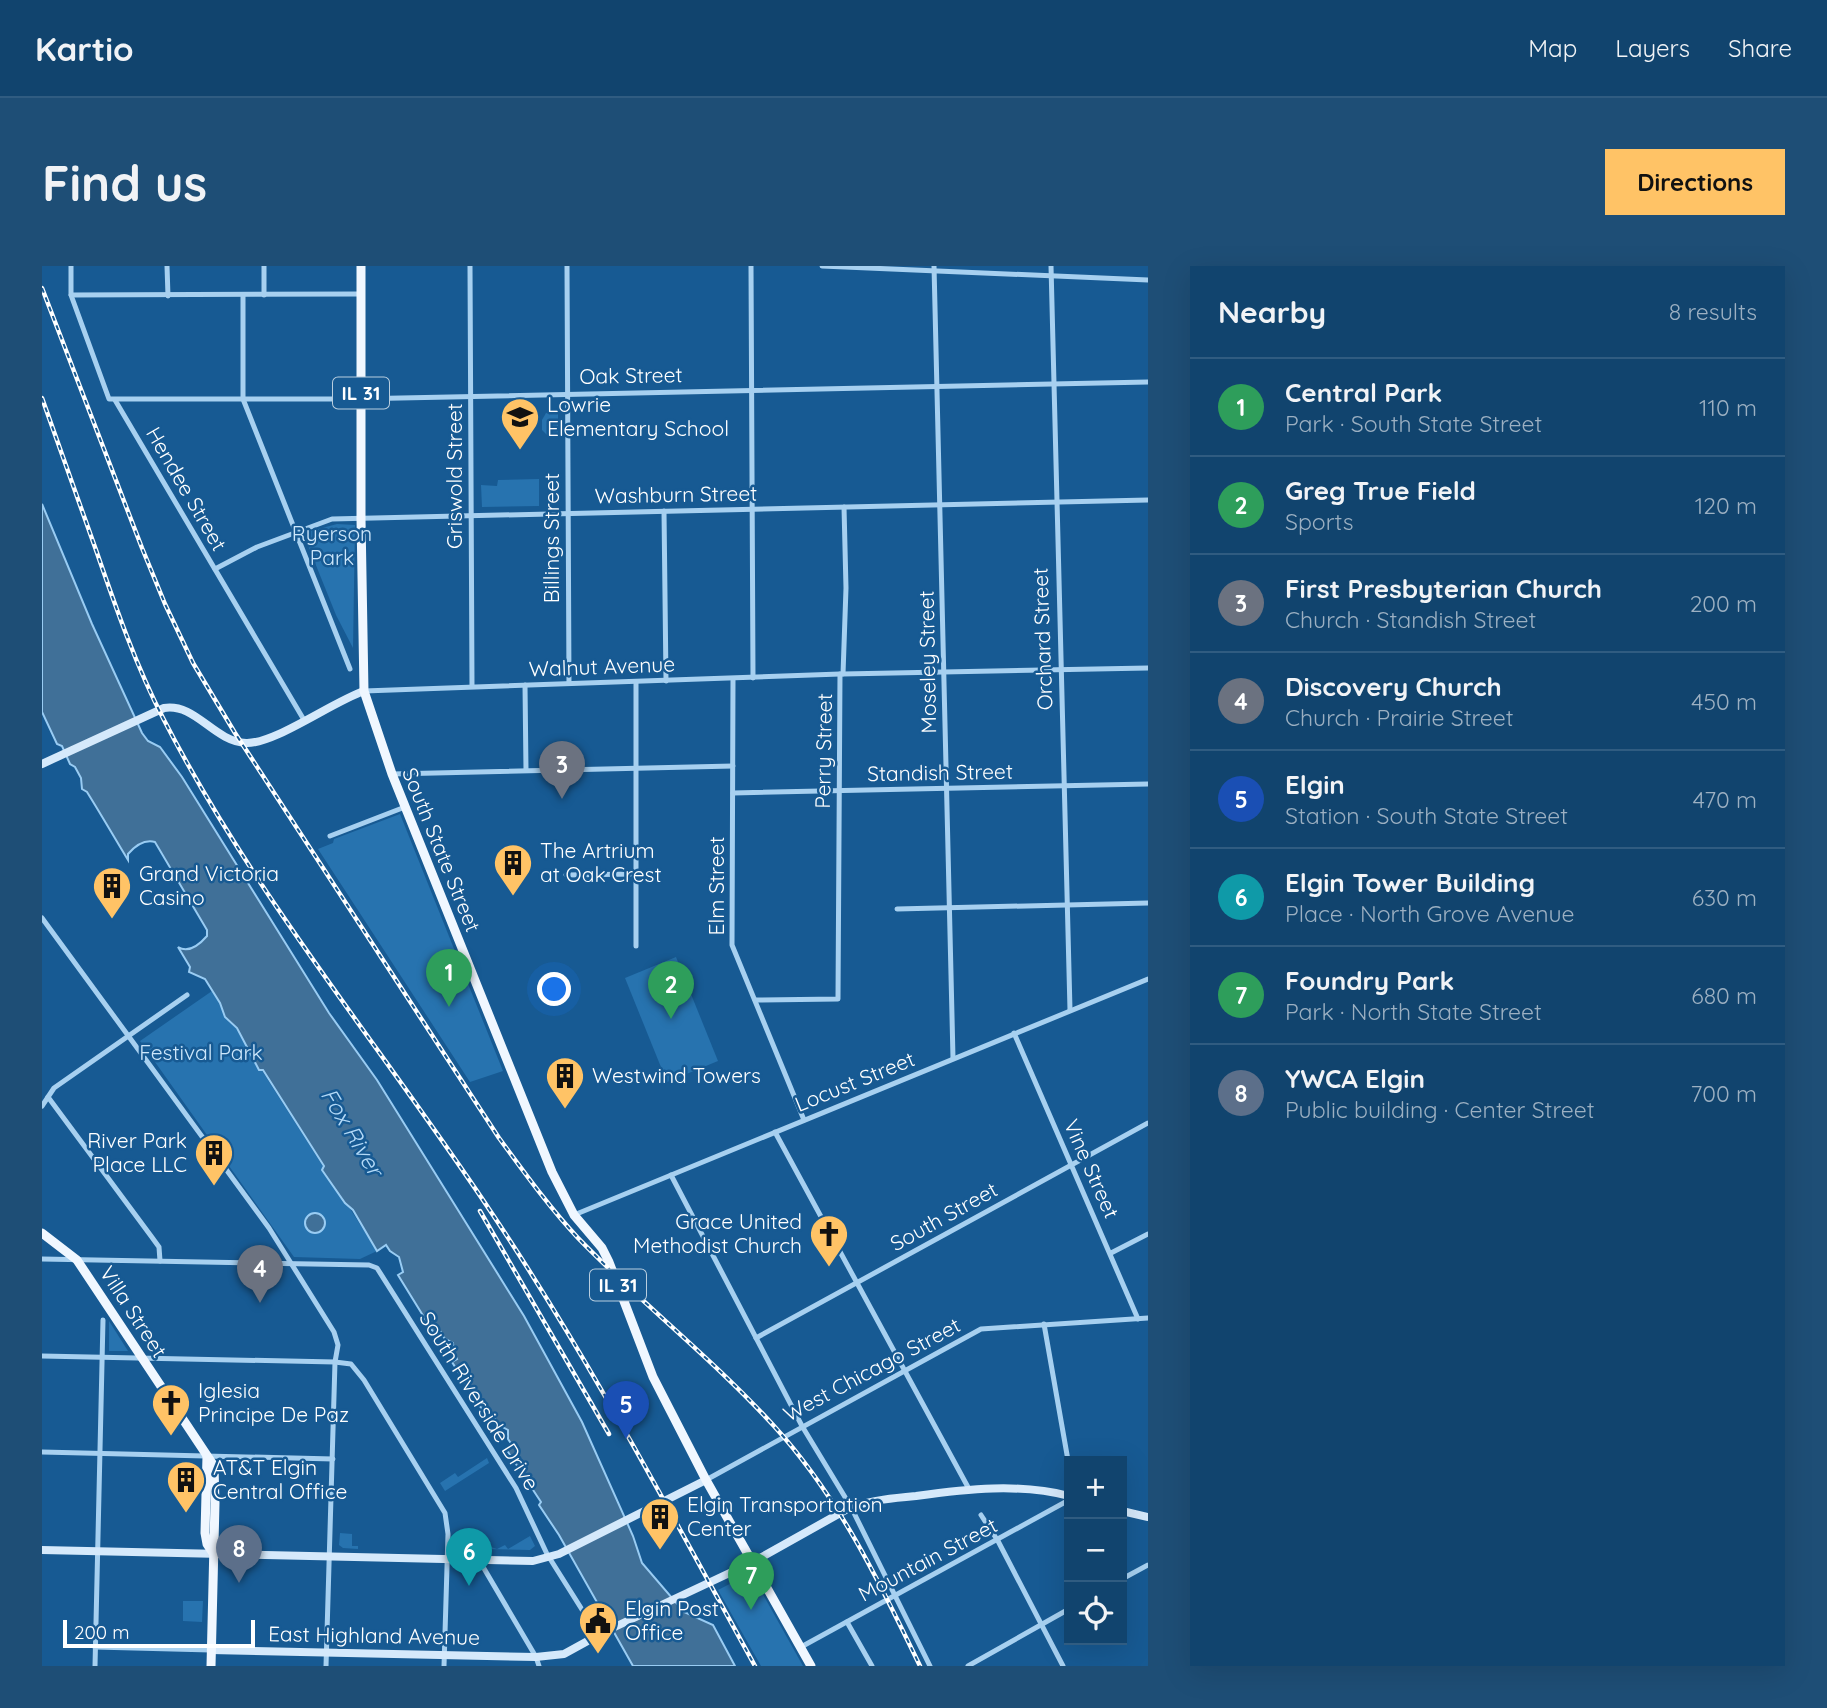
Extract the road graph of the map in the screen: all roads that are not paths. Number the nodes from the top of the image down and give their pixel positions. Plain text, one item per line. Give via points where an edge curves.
1 (71, 266) edge
2 (167, 266) edge
3 (264, 266) edge
4 (361, 266) edge
5 (470, 266) edge
6 (567, 266) edge
7 (751, 266) edge
8 (822, 266) edge
9 (1051, 266) edge
10 (934, 269) edge
11 (1051, 277) junction
12 (1148, 280) edge
13 (360, 294) junction
14 (71, 295) junction
15 (243, 295) junction
16 (264, 295) junction
17 (168, 296) junction
18 (1148, 382) edge
19 (1052, 384) junction
20 (937, 386) junction
21 (751, 390) junction
22 (567, 393) junction
23 (471, 394) junction
24 (361, 398) junction
25 (243, 399) junction
26 (115, 400) junction
27 (1148, 500) edge
28 (1055, 502) junction
29 (940, 505) junction
30 (844, 507) junction
31 (752, 509) junction
32 (664, 511) junction
33 (568, 513) junction
34 (471, 516) junction
35 (361, 519) junction
36 (296, 531) junction
37 (215, 569) junction
38 (1148, 668) edge
39 (350, 669) dead end
40 (1060, 670) junction
41 (944, 673) junction
42 (842, 674) junction
43 (753, 678) junction
44 (733, 679) junction
45 (666, 681) junction
46 (636, 682) junction
47 (569, 683) junction
48 (525, 685) junction
49 (472, 686) junction
50 (364, 691) junction
51 (304, 720) junction
52 (42, 764) edge
53 (733, 766) junction
54 (636, 768) junction
55 (526, 770) junction
56 (392, 774) junction
57 (1148, 784) edge
58 (1063, 786) junction
59 (947, 788) junction
60 (839, 792) junction
61 (733, 793) junction
62 (405, 807) junction
63 (330, 836) dead end
64 (636, 874) junction
65 (566, 875) dead end
66 (1148, 903) edge
67 (1067, 905) junction
68 (950, 907) junction
69 (897, 909) dead end
70 (42, 918) edge
71 (636, 946) dead end
72 (1148, 979) edge
73 (187, 995) dead end
74 (755, 1000) junction
75 (1070, 1010) junction
76 (1014, 1033) junction
77 (128, 1036) junction
78 (953, 1058) junction
79 (48, 1097) junction
80 (42, 1106) edge
81 (804, 1120) junction
82 (1148, 1123) edge
83 (775, 1132) junction
84 (1072, 1164) junction
85 (671, 1175) junction
86 (574, 1215) junction
87 (42, 1233) edge
88 (1148, 1234) edge
89 (1111, 1253) junction
90 (42, 1259) edge
91 (77, 1260) junction
92 (160, 1261) junction
93 (291, 1264) junction
94 (856, 1283) junction
95 (1148, 1318) edge
96 (1138, 1319) junction
97 (103, 1320) dead end
98 (1044, 1324) junction
99 (756, 1338) junction
100 (42, 1356) edge
101 (102, 1357) junction
102 (143, 1359) junction
103 (335, 1362) junction
104 (906, 1370) junction
105 (802, 1426) junction
106 (42, 1452) edge
107 (99, 1454) junction
108 (207, 1456) junction
109 (1067, 1456) edge
110 (333, 1459) junction
111 (706, 1480) junction
112 (969, 1489) junction
113 (1064, 1496) edge
114 (1064, 1501) edge
115 (851, 1507) junction
116 (1127, 1512) edge
117 (981, 1515) dead end
118 (1148, 1517) edge
119 (998, 1541) junction
120 (42, 1550) edge
121 (97, 1551) junction
122 (213, 1553) junction
123 (554, 1556) junction
124 (330, 1557) junction
125 (447, 1559) junction
126 (479, 1560) junction
127 (754, 1562) junction
128 (1148, 1565) edge
129 (1127, 1576) edge
130 (895, 1596) junction
131 (1064, 1612) edge
132 (847, 1622) junction
133 (1041, 1625) junction
134 (601, 1634) junction
135 (95, 1647) junction
136 (801, 1647) junction
137 (211, 1650) junction
138 (326, 1652) junction
139 (445, 1654) junction
140 (538, 1662) edge
141 (95, 1666) edge
142 (211, 1666) edge
143 (326, 1666) edge
144 (444, 1666) edge
145 (811, 1666) edge
146 (872, 1666) edge
147 (930, 1666) edge
148 (968, 1666) edge
149 (1063, 1666) edge

1 - 14 street, Hendee Street
2 - 17 street
3 - 16 street
4 - 13 main road, South State Street / IL 31
5 - 23 street, Griswold Street
6 - 22 street, Billings Street
7 - 21 street
8 - 10 street
9 - 11 street, Orchard Street
10 - 11 street
10 - 20 street, Moseley Street
11 - 12 street
11 - 19 street, Orchard Street
13 - 16 street
13 - 24 main road, South State Street / IL 31
14 - 17 street
14 - 26 street, Hendee Street via 109,399
15 - 16 street
15 - 17 street
15 - 25 street
18 - 19 street, Oak Street
19 - 20 street, Oak Street
19 - 28 street, Orchard Street
20 - 21 street, Oak Street
20 - 29 street, Moseley Street
21 - 22 street, Oak Street
21 - 31 street
22 - 23 street, Oak Street
22 - 33 street, Billings Street
23 - 24 street, Oak Street
23 - 34 street, Griswold Street
24 - 25 street, Oak Street
24 - 35 main road, South State Street / IL 31
25 - 26 street, Oak Street
25 - 36 street
26 - 37 street, Hendee Street
27 - 28 street, Washburn Street
28 - 29 street, Washburn Street
28 - 40 street, Orchard Street
29 - 30 street, Washburn Street
29 - 41 street, Moseley Street
30 - 31 street, Washburn Street
30 - 42 street, Perry Street
31 - 32 street, Washburn Street
31 - 43 street
32 - 33 street, Washburn Street
32 - 45 street
33 - 34 street, Washburn Street
33 - 47 street, Billings Street
34 - 35 street, Washburn Street
34 - 49 street, Griswold Street
35 - 36 street, Washburn Street via 331,519
35 - 50 main road, South State Street / IL 31
36 - 37 street, Washburn Street
36 - 39 street
37 - 51 street, Hendee Street
38 - 40 street, Walnut Avenue
40 - 41 street, Walnut Avenue
40 - 58 street, Orchard Street
41 - 42 street, Walnut Avenue
41 - 59 street, Moseley Street
42 - 43 street, Walnut Avenue
42 - 60 street, Perry Street
43 - 44 street, Walnut Avenue
44 - 45 street, Walnut Avenue
44 - 53 street, Elm Street
45 - 46 street, Walnut Avenue
46 - 47 street, Walnut Avenue
46 - 54 street
47 - 48 street, Walnut Avenue
48 - 49 street, Walnut Avenue
48 - 55 street
49 - 50 street, Walnut Avenue
50 - 51 street
50 - 56 main road, South State Street / IL 31
51 - 52 street via 247,743 228,739 181,708 164,708
53 - 54 street
53 - 61 street, Elm Street
54 - 55 street
54 - 64 street
55 - 56 street
56 - 62 main road, South State Street / IL 31
57 - 58 street, Standish Street
58 - 59 street, Standish Street
58 - 67 street, Orchard Street
59 - 60 street, Standish Street
59 - 68 street, Moseley Street
60 - 61 street, Standish Street
60 - 74 street, Perry Street via 838,999
61 - 74 street, Elm Street via 732,945
62 - 63 street
62 - 86 main road, South State Street / IL 31 via 552,1172
64 - 65 street
64 - 71 street
66 - 67 street
67 - 68 street
67 - 75 street, Orchard Street
68 - 69 street
68 - 78 street, Moseley Street
70 - 77 street
72 - 75 street, Locust Street
73 - 77 street
74 - 81 street, Elm Street
75 - 76 street, Locust Street
76 - 78 street, Locust Street
76 - 84 street, Vine Street
77 - 79 street via 54,1088
77 - 93 street
78 - 81 street, Locust Street
79 - 80 street
79 - 92 street via 155,1241
81 - 83 street, Locust Street
82 - 84 street, South Street
83 - 85 street, Locust Street
83 - 94 street
84 - 89 street, Vine Street
84 - 94 street, South Street
85 - 86 street, Locust Street
85 - 99 street
86 - 111 main road, South State Street / IL 31 via 610,1262 653,1377
87 - 91 main road, Villa Street
88 - 89 street
89 - 96 street, Vine Street
90 - 91 street
91 - 92 street
91 - 102 main road, Villa Street
92 - 93 street
93 - 103 street via 334,1332 338,1345
93 - 123 street, South Riverside Drive via 372,1266 379,1270
94 - 99 street, South Street
94 - 104 street
95 - 96 street, West Chicago Street
96 - 98 street, West Chicago Street
97 - 101 street
98 - 104 street, West Chicago Street via 981,1329
98 - 109 street
99 - 105 street
100 - 101 street
101 - 102 street
101 - 107 street
102 - 103 street
102 - 108 main road, Villa Street
103 - 110 street
103 - 125 street via 348,1362 361,1376 443,1508
104 - 105 street, West Chicago Street
104 - 112 street
105 - 111 street, West Chicago Street
105 - 115 street
106 - 107 street
107 - 108 street
107 - 121 street
108 - 110 street
108 - 122 main road, Villa Street via 215,1475
110 - 124 street
111 - 123 street
111 - 127 main road, IL 31
112 - 113 street, East Highland Avenue
112 - 115 street, East Highland Avenue
114 - 119 street, Mountain Street
115 - 127 street, East Highland Avenue
115 - 130 street
116 - 118 street
117 - 119 street
119 - 130 street, Mountain Street
119 - 133 street
120 - 121 street
121 - 122 street
121 - 135 street
122 - 124 street
122 - 137 main road, Villa Street
123 - 126 street via 533,1561
123 - 134 street, South Riverside Drive
124 - 125 street
124 - 138 street
125 - 126 street
125 - 139 street
126 - 140 street
127 - 134 street, East Highland Avenue
127 - 136 main road, IL 31
128 - 129 street
130 - 132 street, Mountain Street
130 - 147 street
131 - 133 street
132 - 136 street, Mountain Street
132 - 146 street
133 - 148 street
133 - 149 street
134 - 140 street, East Highland Avenue
135 - 137 street, East Highland Avenue
135 - 141 street
136 - 145 main road, IL 31
137 - 138 street, East Highland Avenue
137 - 142 main road, Villa Street
138 - 139 street, East Highland Avenue
138 - 143 street
139 - 140 street, East Highland Avenue
139 - 144 street

